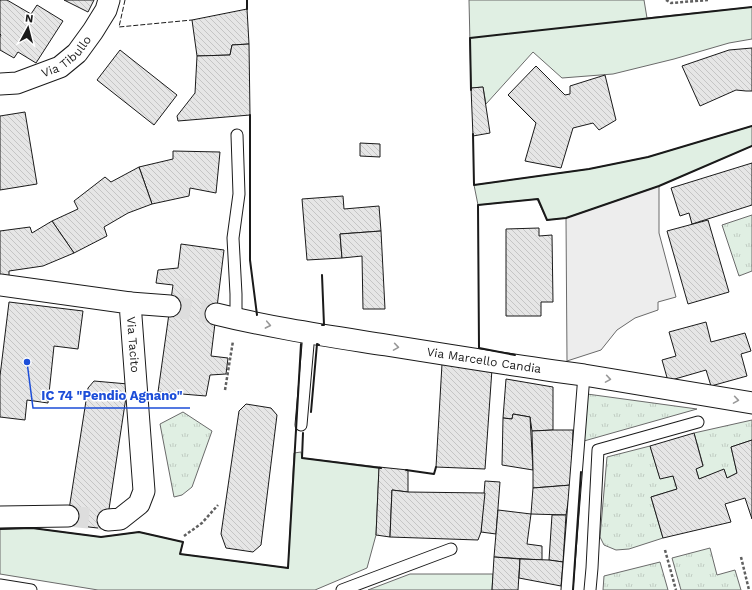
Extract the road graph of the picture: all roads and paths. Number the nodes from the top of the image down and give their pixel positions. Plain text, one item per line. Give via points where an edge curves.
1 (109, 0) edge
2 (666, 0) edge
3 (708, 0) edge
4 (0, 84) edge
5 (237, 135) dead end
6 (0, 284) edge
7 (130, 303) junction
8 (170, 306) tunnel mouth
9 (216, 314) tunnel mouth
10 (236, 319) junction
11 (309, 333) junction
12 (584, 375) junction
13 (225, 390) dead end
14 (752, 403) edge
15 (698, 422) dead end
16 (301, 425) dead end
17 (218, 505) dead end
18 (68, 516) tunnel mouth
19 (0, 517) edge
20 (108, 520) tunnel mouth
21 (184, 536) dead end
22 (451, 549) dead end
23 (665, 550) dead end
24 (741, 557) dead end
25 (0, 585) edge
26 (31, 590) edge
27 (342, 590) edge
28 (567, 590) edge
29 (590, 590) edge
30 (676, 590) edge
31 (749, 590) edge

1 - 4 street, Via Tibullo via 106,10 77,53 60,67 17,83
2 - 3 path via 671,3
5 - 10 lane via 239,194 233,238
6 - 7 street, Via Tacito
7 - 8 street
7 - 20 street, Via Tacito via 144,491 139,504 120,519
9 - 10 street, Via Marcello Candia
10 -> 11 street, Via Marcello Candia
10 - 13 path
11 -> 12 street, Via Marcello Candia
11 - 16 lane
12 -> 14 street, Via Marcello Candia
12 - 28 lane
15 - 29 lane via 598,450
17 - 21 path via 202,523
18 - 19 street
22 - 27 lane
23 - 30 path
24 - 31 path
25 - 26 lane

